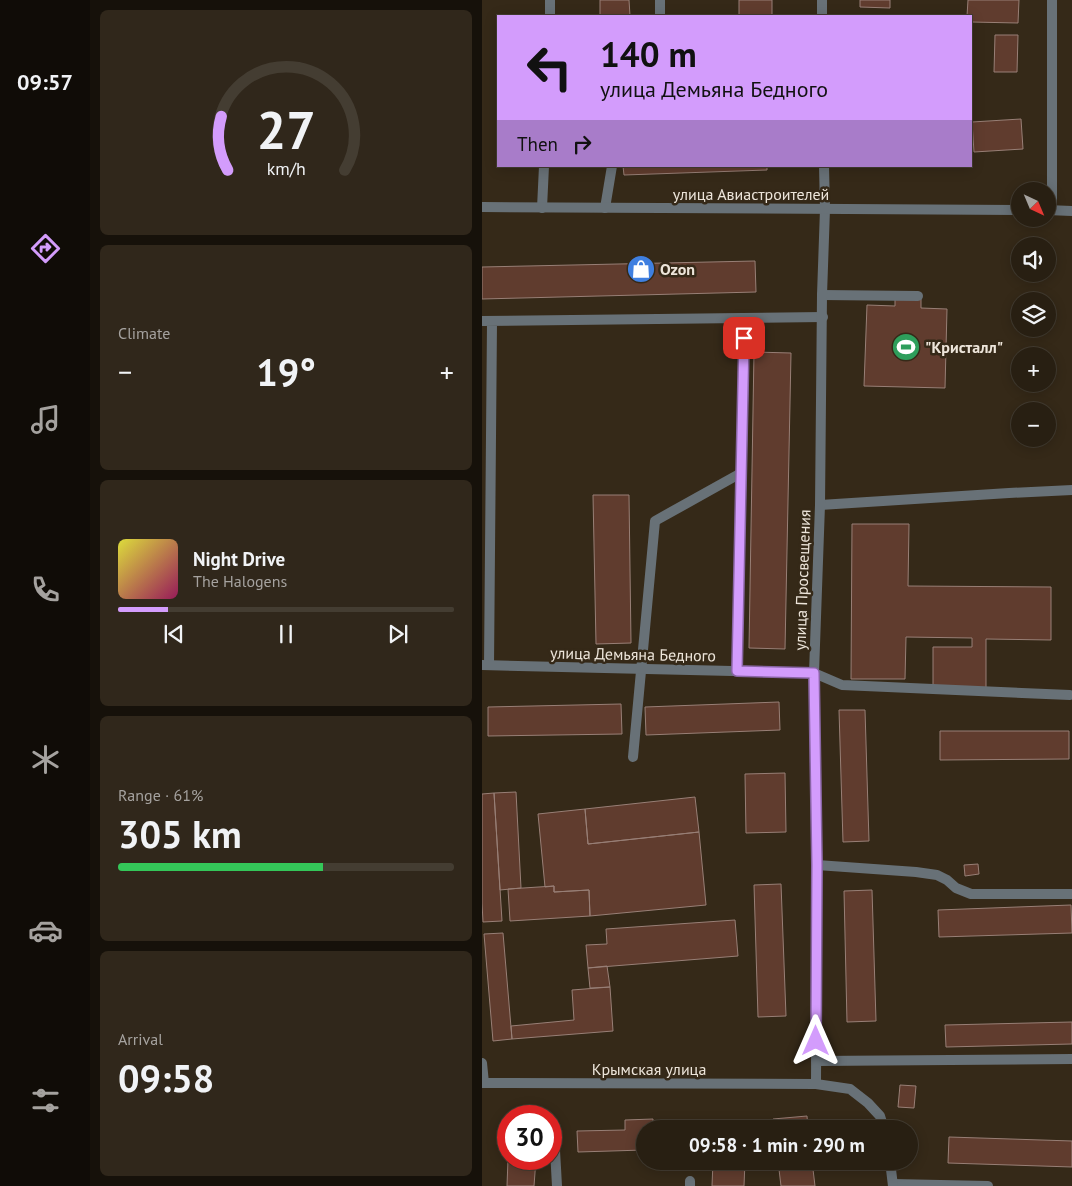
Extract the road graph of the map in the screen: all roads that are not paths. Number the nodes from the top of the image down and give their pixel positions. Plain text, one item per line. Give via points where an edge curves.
1 (550, 0) edge
2 (660, 0) edge
3 (822, 0) edge
4 (1052, 0) edge
5 (550, 15) edge
6 (660, 15) edge
7 (822, 15) edge
8 (544, 167) edge
9 (612, 167) edge
10 (824, 167) edge
11 (1050, 182) edge
12 (482, 207) edge
13 (542, 208) junction
14 (605, 208) junction
15 (825, 209) junction
16 (1011, 210) edge
17 (1056, 210) edge
18 (1072, 210) edge
19 (822, 295) junction
20 (918, 296) dead end
21 (822, 317) junction
22 (745, 318) junction
23 (487, 322) edge
24 (741, 473) junction
25 (1072, 490) edge
26 (820, 505) junction
27 (486, 665) edge
28 (641, 669) junction
29 (737, 671) junction
30 (814, 673) junction
31 (1070, 695) dead end
32 (633, 757) dead end
33 (817, 865) junction
34 (1072, 894) edge
35 (1072, 1059) edge
36 (816, 1061) junction
37 (482, 1062) edge
38 (483, 1083) edge
39 (816, 1084) junction
40 (881, 1120) edge
41 (556, 1170) edge
42 (891, 1170) edge
43 (893, 1185) edge
44 (557, 1186) edge
45 (988, 1186) edge

1 - 5 street
2 - 6 street
3 - 7 street
4 - 11 street
8 - 13 street
9 - 14 street
10 - 15 street, улица Просвещения
12 - 13 street, улица Авиастроителей
13 - 14 street, улица Авиастроителей
14 - 15 street, улица Авиастроителей
15 - 16 street, улица Авиастроителей
15 - 19 street, улица Просвещения
17 - 18 street
19 - 20 street
19 - 21 street, улица Просвещения
21 - 22 street
21 - 26 street, улица Просвещения
22 - 23 street
22 - 24 street
23 - 27 street
24 - 28 street via 655,521
24 - 29 street
25 - 26 street
26 - 30 street, улица Просвещения
27 - 28 street, улица Демьяна Бедного
28 - 29 street, улица Демьяна Бедного
28 - 32 street
29 - 30 street, улица Демьяна Бедного
30 - 31 street, улица Демьяна Бедного via 842,684
30 - 33 street, улица Просвещения
33 - 34 street via 937,875 971,894
33 - 36 street, улица Просвещения
35 - 36 street
36 - 39 street, улица Просвещения
37 - 38 street
38 - 39 street, Крымская улица
39 - 40 street, Крымская улица via 850,1090 868,1102
41 - 44 street
42 - 43 street
43 - 45 street

